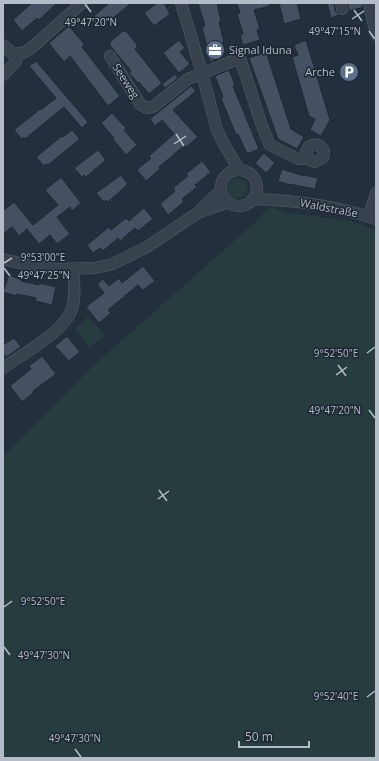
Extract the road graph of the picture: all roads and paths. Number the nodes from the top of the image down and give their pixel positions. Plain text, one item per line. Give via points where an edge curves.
1 (181, 3) edge
2 (370, 3) edge
3 (78, 4) edge
4 (376, 35) edge
5 (3, 46) edge
6 (19, 53) junction
7 (110, 56) dead end
8 (202, 73) junction
9 (3, 75) edge
10 (224, 144) junction
11 (308, 159) dead end
12 (239, 170) junction
13 (228, 174) junction
14 (256, 184) junction
15 (221, 190) junction
16 (376, 193) edge
17 (252, 199) junction
18 (282, 200) junction
19 (229, 202) junction
20 (196, 214) junction
21 (373, 218) edge
22 (3, 259) edge
23 (73, 269) junction
24 (3, 368) edge

1 - 8 street
2 - 4 street
3 - 6 street via 30,49
5 - 6 street via 13,54
6 - 9 street via 15,63
7 - 8 street, Seeweg via 140,104 147,108 153,107 188,79
8 - 10 street via 215,123
8 - 11 street via 240,58 270,144 298,159
10 - 12 street
10 - 13 street
12 - 13 street
12 - 14 street via 250,174
13 - 15 street via 221,184
14 - 17 street
14 - 18 street, Waldstraße
15 - 19 street
15 - 20 street
16 - 21 street
17 - 18 street, Waldstraße
17 - 19 street via 242,205
18 - 21 street, Waldstraße via 339,208
19 - 20 street
20 - 23 street via 147,247 113,264
22 - 23 street via 32,266
23 - 24 street via 74,297 72,310 66,320 59,329

